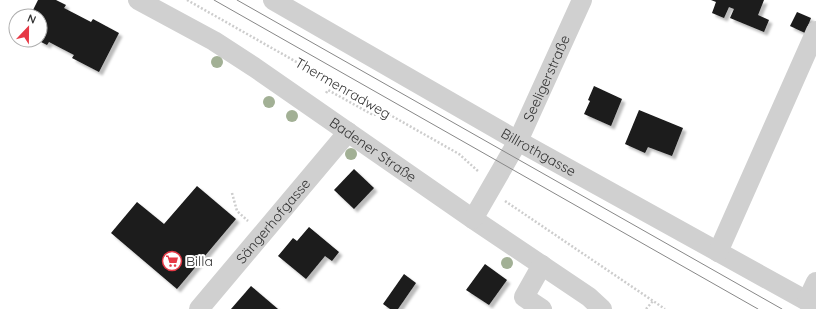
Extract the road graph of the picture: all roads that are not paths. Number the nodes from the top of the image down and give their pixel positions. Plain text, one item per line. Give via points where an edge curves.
1 (138, 0) edge
2 (273, 0) edge
3 (582, 0) edge
4 (816, 32) edge
5 (348, 132) junction
6 (518, 141) junction
7 (473, 219) junction
8 (718, 252) junction
9 (542, 265) junction
10 (816, 282) edge
11 (812, 304) edge
12 (199, 309) edge
13 (542, 309) edge
14 (602, 309) edge

1 - 5 street, Badener Straße via 214,41
2 - 6 street, Billrothgasse
3 - 6 street, Seeligerstraße
4 - 8 street
5 - 7 street, Badener Straße
5 - 12 street, Sängerhofgasse
6 - 7 street, Seeligerstraße
6 - 8 street, Billrothgasse
7 - 9 street, Badener Straße
8 - 11 street, Billrothgasse
9 - 13 street via 524,297
9 - 14 street, Badener Straße
10 - 11 street

